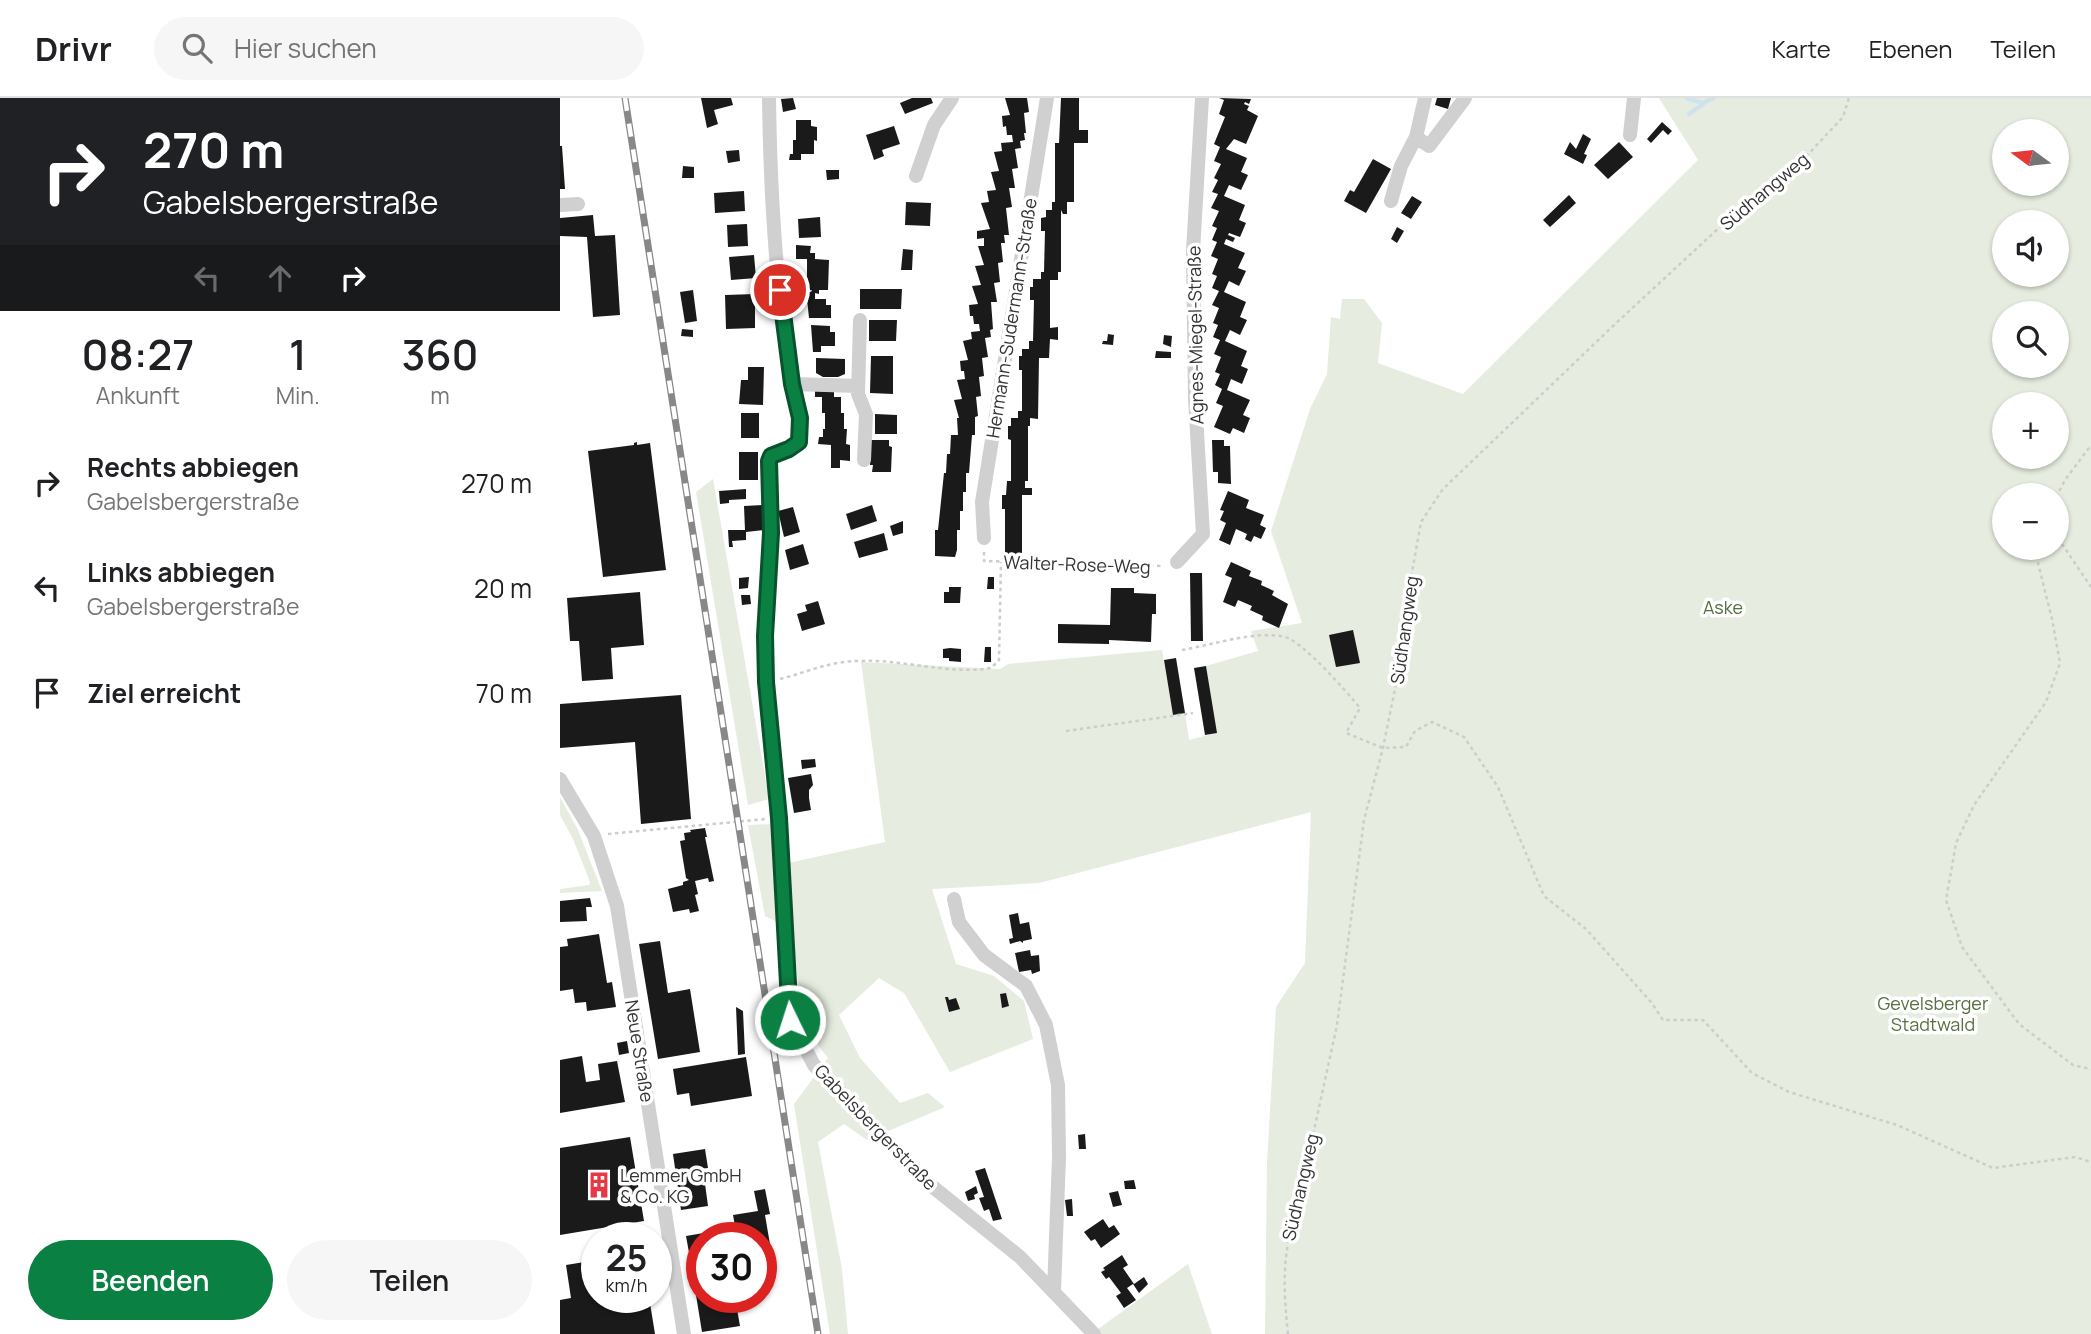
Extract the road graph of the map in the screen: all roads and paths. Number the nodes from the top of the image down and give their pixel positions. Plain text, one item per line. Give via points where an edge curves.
1 (769, 98) edge
2 (952, 98) edge
3 (1047, 98) edge
4 (1202, 98) edge
5 (1425, 98) edge
6 (1634, 98) edge
7 (1849, 98) edge
8 (1462, 100) edge
9 (1630, 135) dead end
10 (1416, 137) junction
11 (916, 176) dead end
12 (1391, 201) dead end
13 (578, 204) dead end
14 (560, 205) edge
15 (860, 320) dead end
16 (792, 384) junction
17 (858, 386) junction
18 (2091, 445) edge
19 (864, 460) dead end
20 (2063, 483) edge
21 (985, 538) dead end
22 (2069, 554) edge
23 (2038, 560) edge
24 (987, 561) dead end
25 (1001, 562) junction
26 (1173, 564) joint
27 (2091, 587) edge
28 (1182, 650) dead end
29 (766, 682) junction
30 (1193, 713) dead end
31 (1066, 731) dead end
32 (1383, 748) junction
33 (560, 779) edge
34 (758, 819) dead end
35 (594, 836) junction
36 (954, 899) dead end
37 (2091, 1069) edge
38 (2091, 1161) edge
39 (1054, 1291) junction
40 (684, 1334) edge
41 (1094, 1334) edge
42 (1288, 1334) edge

1 - 16 street, Gabelsbergerstraße via 775,242
2 - 11 street via 934,125
3 - 21 street, Hermann-Sudermann-Straße via 982,502
4 - 26 street, Agnes-Miegel-Straße via 1193,251 1203,534
5 - 10 street
6 - 9 street
7 - 32 path, Südhangweg via 1843,117 1799,164 1747,202 1443,489 1421,522 1406,635
8 - 10 street via 1429,146
10 - 12 street
13 - 14 street
15 - 17 street
16 - 17 street
16 - 29 street, Gabelsbergerstraße via 800,418 799,442 769,461
17 - 19 street via 866,414
18 - 20 path
22 - 27 path
23 - 37 path via 2060,663 2046,702 1974,805 1956,843 1946,900 1962,947 2019,1024 2073,1065
24 - 25 path, Walter-Rose-Weg
25 - 26 path, Walter-Rose-Weg
25 - 29 path via 999,660 991,668 942,669 860,661 819,665
28 - 32 path via 1250,636 1287,637 1342,685 1360,708 1346,733
29 - 39 street, Gabelsbergerstraße via 790,1020 796,1033 814,1065 928,1183 1020,1257
30 - 31 path
32 - 38 path via 1406,747 1415,732 1432,722 1464,737 1497,787 1544,896 1586,929 1663,1020 1703,1020 1752,1073 1789,1092 1897,1125 1993,1168 2075,1157
32 - 42 path, Südhangweg via 1364,820 1337,1025 1286,1242 1283,1284
33 - 35 street, Neue Straße
34 - 35 path
35 - 40 street, Neue Straße via 617,906
36 - 39 street via 959,922 984,955 1026,986 1045,1025 1058,1085
39 - 41 street, Gabelsbergerstraße

